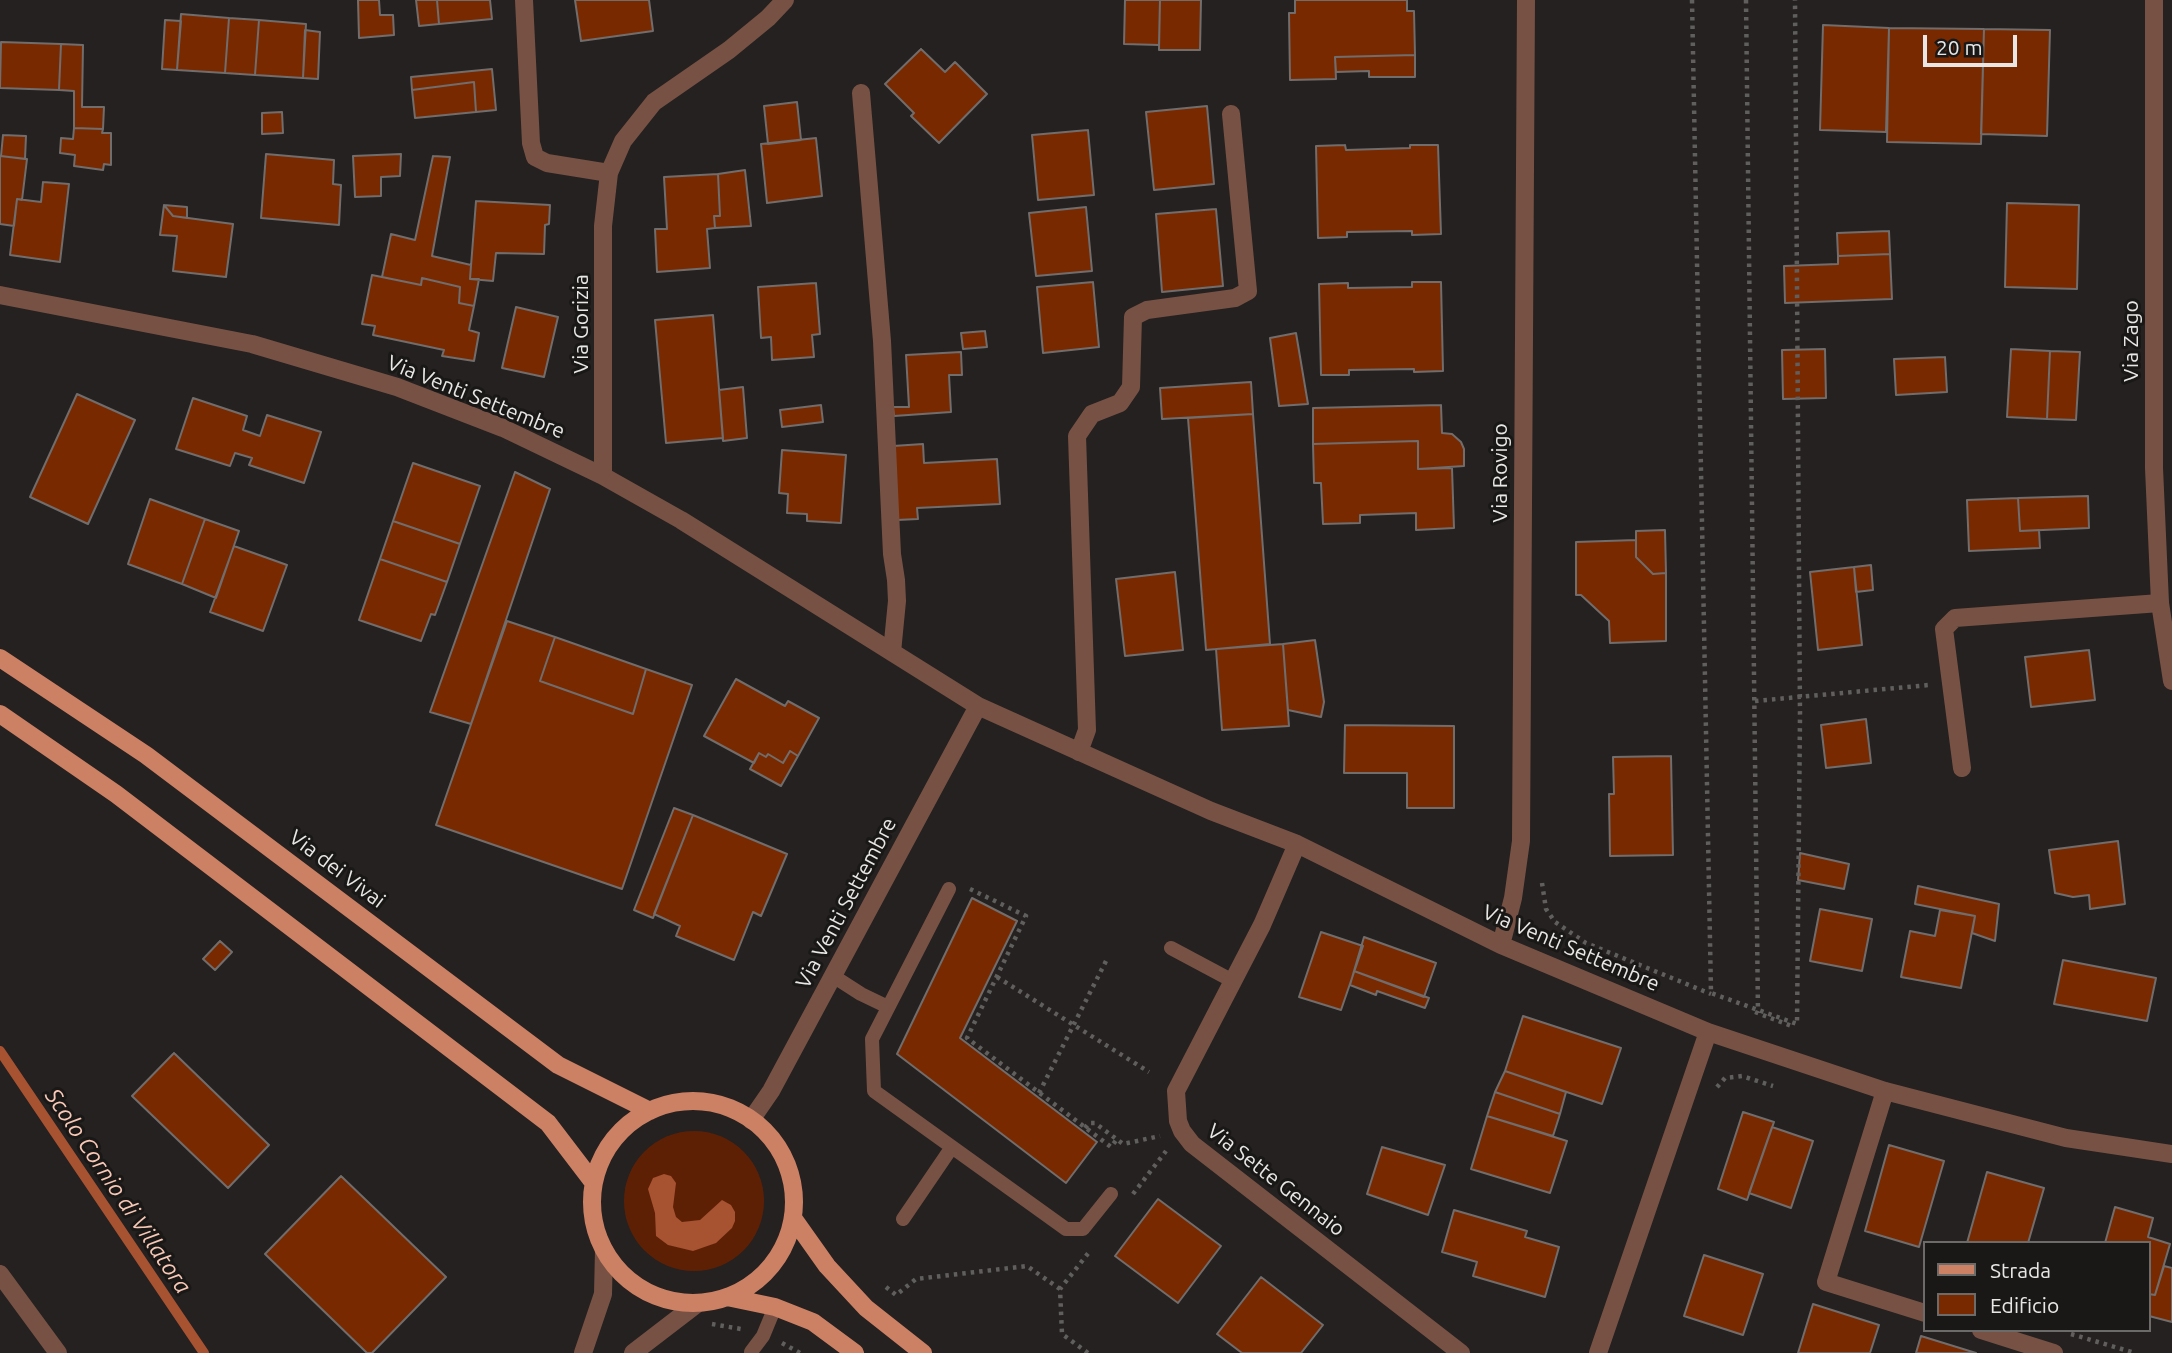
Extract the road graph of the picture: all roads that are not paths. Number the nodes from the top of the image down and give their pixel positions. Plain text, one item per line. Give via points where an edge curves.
1 (524, 0) edge
2 (785, 0) edge
3 (1526, 0) edge
4 (2154, 0) edge
5 (861, 93) dead end
6 (1231, 114) dead end
7 (609, 173) junction
8 (0, 295) edge
9 (603, 476) junction
10 (2160, 603) junction
11 (892, 652) junction
12 (0, 658) edge
13 (2172, 681) edge
14 (978, 706) junction
15 (0, 714) edge
16 (1079, 752) junction
17 (1962, 768) dead end
18 (1297, 844) junction
19 (949, 889) road end
20 (1501, 945) junction
21 (1171, 948) dead end
22 (833, 976) junction
23 (1231, 980) junction
24 (888, 1007) junction
25 (1708, 1032) junction
26 (1885, 1091) junction
27 (650, 1111) junction
28 (751, 1120) junction
29 (952, 1147) junction
30 (2172, 1154) edge
31 (593, 1182) junction
32 (1111, 1194) dead end
33 (793, 1218) junction
34 (903, 1219) dead end
35 (604, 1250) junction
36 (0, 1274) edge
37 (727, 1297) junction
38 (698, 1303) junction
39 (775, 1307) junction
40 (1924, 1313) edge
41 (1987, 1332) edge
42 (751, 1352) edge
43 (58, 1353) edge
44 (583, 1353) edge
45 (633, 1353) edge
46 (855, 1353) edge
47 (923, 1353) edge
48 (1461, 1353) edge
49 (1598, 1353) edge
50 (2054, 1353) edge

1 - 7 street via 535,157
2 - 7 street, Via Gorizia via 729,50 654,102 623,141
3 - 20 street, Via Rovigo via 1521,841
4 - 10 street, Via Zago via 2154,468
5 - 11 street via 897,601
6 - 16 street via 1248,291 1235,298 1147,310 1133,317 1131,387 1120,403 1092,414 1077,436 1087,730
7 - 9 street, Via Gorizia via 603,226
8 - 9 street, Via Venti Settembre via 252,344 328,365 503,428
9 - 11 street, Via Venti Settembre
10 - 13 street, Via Zago
10 - 17 street via 1955,618 1944,629
11 - 14 street, Via Venti Settembre
12 - 27 main road, Via dei Vivai via 146,755 558,1065
14 - 16 street, Via Venti Settembre
14 - 22 street, Via Venti Settembre
15 - 31 main road via 137,810 548,1123
16 - 18 street, Via Venti Settembre
18 - 20 street, Via Venti Settembre
18 - 23 street, Via Sette Gennaio via 1262,925
19 - 24 lane
20 - 25 street, Via Venti Settembre
21 - 23 lane
22 - 24 lane
22 - 28 street, Via Venti Settembre
23 - 48 street, Via Sette Gennaio via 1176,1091 1182,1131 1192,1144
24 - 29 lane via 872,1039 874,1091
25 - 26 street, Via Venti Settembre
25 - 49 street
26 - 30 street, Via Venti Settembre via 2066,1138
26 - 40 street via 1826,1282
27 - 28 main road via 675,1103 702,1102 727,1107
27 - 31 main road via 624,1129 604,1153
28 - 33 main road via 772,1139 786,1162
29 - 32 lane via 1066,1229 1083,1229
29 - 34 lane
31 - 35 main road via 592,1213
33 - 37 main road via 786,1244 771,1267 751,1285
33 - 47 main road via 827,1266 866,1308
35 - 38 main road via 640,1289 668,1300
35 - 44 street via 603,1294
36 - 43 street
37 - 38 main road
37 - 39 main road
38 - 45 street
39 - 42 lane
39 - 46 main road via 813,1322
41 - 50 street

